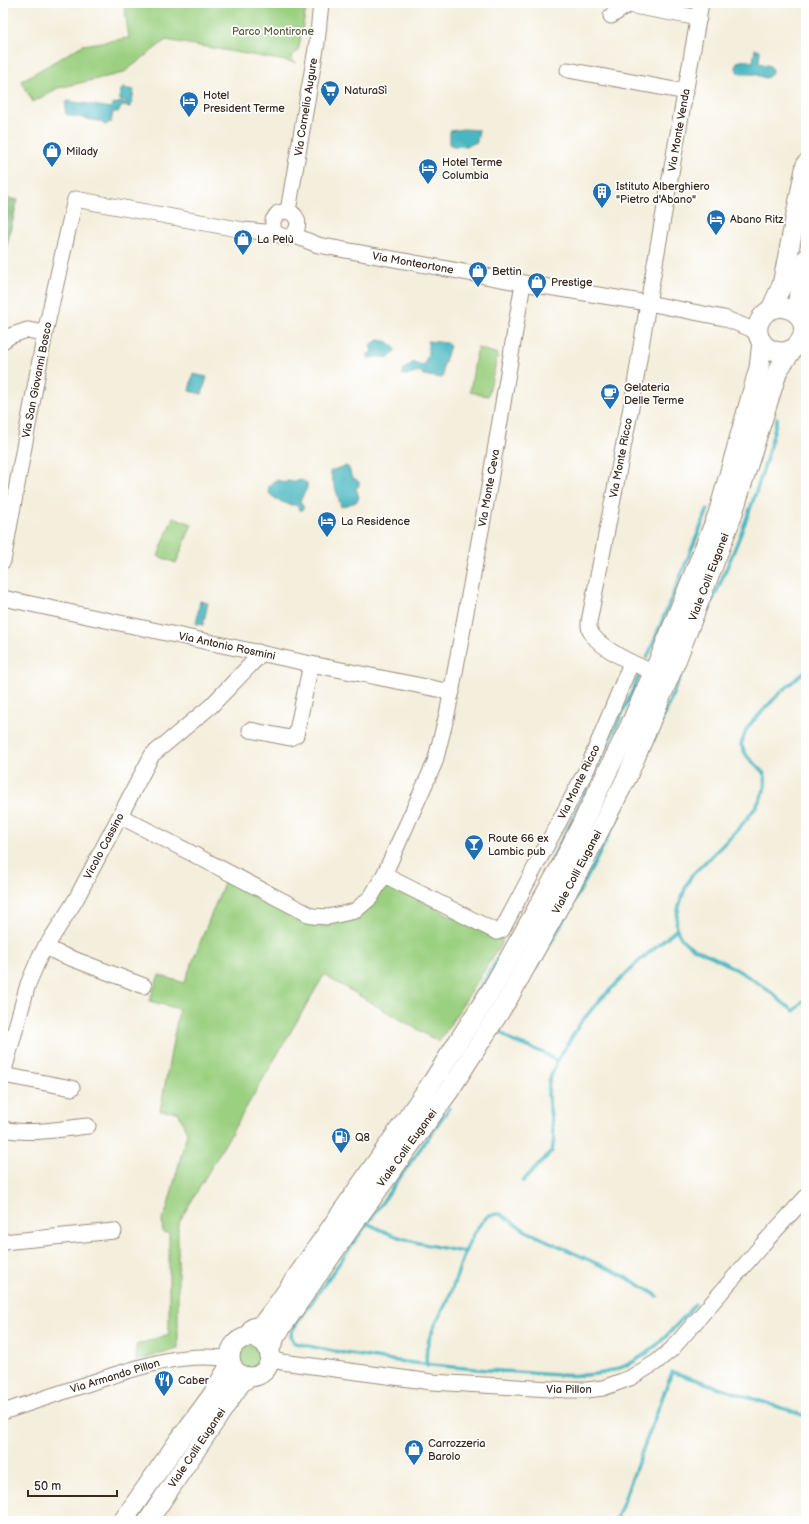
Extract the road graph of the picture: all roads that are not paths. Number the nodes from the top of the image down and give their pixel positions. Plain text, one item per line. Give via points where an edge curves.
1 (322, 3) edge
2 (702, 3) edge
3 (611, 16) dead end
4 (699, 18) junction
5 (568, 70) dead end
6 (686, 92) junction
7 (806, 164) edge
8 (75, 199) joint
9 (288, 211) junction
10 (276, 233) junction
11 (293, 235) junction
12 (806, 259) edge
13 (523, 283) junction
14 (648, 303) junction
15 (768, 312) junction
16 (724, 318) junction
17 (45, 333) junction
18 (801, 334) edge
19 (761, 340) junction
20 (3, 341) edge
21 (7, 522) edge
22 (3, 561) edge
23 (3, 598) edge
24 (258, 652) junction
25 (631, 663) junction
26 (310, 664) junction
27 (653, 672) junction
28 (452, 692) junction
29 (250, 730) dead end
30 (120, 816) junction
31 (384, 875) junction
32 (45, 947) junction
33 (144, 986) dead end
34 (3, 1075) edge
35 (72, 1088) dead end
36 (88, 1126) dead end
37 (3, 1129) edge
38 (806, 1197) edge
39 (114, 1231) dead end
40 (3, 1242) edge
41 (250, 1336) junction
42 (270, 1354) junction
43 (230, 1361) junction
44 (248, 1377) junction
45 (3, 1412) edge
46 (123, 1521) edge
47 (148, 1521) edge

1 - 9 street, Via Cornelio Augure
2 - 4 street, Via Monte Venda
3 - 4 street via 628,5
4 - 6 street, Via Monte Venda
5 - 6 street
6 - 14 street, Via Monte Venda
7 - 15 main road, Viale Colli Euganei via 782,285
8 - 10 street, Via Monteortone via 243,230
8 - 17 street, Via San Giovanni Bosco
9 - 10 street via 282,211 274,218 272,225
9 - 11 street via 295,215 298,223
10 - 11 street, Via Monteortone via 284,237
11 - 13 street, Via Monteortone via 318,245
12 - 18 main road via 798,308
13 - 14 street, Via Monteortone
13 - 28 street, Via Monte Ceva via 490,487
14 - 16 street, Via Monteortone
14 - 25 street, Via Monte Ricco via 633,397 589,622 590,630 599,642
15 - 16 street via 749,318
15 - 18 main road via 777,307 791,309
15 - 19 main road, Viale Colli Euganei via 759,325
16 - 19 street via 751,329
17 - 20 street via 27,330
17 - 21 street, Via San Giovanni Bosco
18 - 19 main road via 782,352 776,352
18 - 42 main road, Viale Colli Euganei via 778,370 731,519 628,777 509,997 448,1090 276,1335
19 - 27 main road, Viale Colli Euganei via 759,368 718,514
21 - 22 street, Via San Giovanni Bosco
23 - 24 street, Via Antonio Rosmini
24 - 26 street, Via Antonio Rosmini
24 - 30 street, Vicolo Cassino via 257,658 210,706 152,755
25 - 27 street, Via Monte Ricco
25 - 31 street, Via Monte Ricco via 588,767 502,930 497,932
26 - 28 street, Via Antonio Rosmini
26 - 29 street via 296,735 290,738
27 - 41 main road, Viale Colli Euganei via 610,768 560,868 493,987 433,1081 275,1308 262,1325 254,1328
28 - 31 street, Via Monte Ceva via 436,762
30 - 31 street, Via Monte Ceva via 312,916 328,917 355,911 371,897
30 - 32 street, Vicolo Cassino via 75,901
32 - 33 street
32 - 34 street, Vicolo Cassino via 28,984
34 - 35 street
36 - 37 street via 31,1131
38 - 42 street, Via Pillon via 672,1349 630,1378 603,1388 568,1390 432,1382 282,1362
39 - 40 street
41 - 42 main road via 262,1340
41 - 43 main road, Viale Colli Euganei via 233,1346
42 - 44 main road, Viale Colli Euganei via 269,1365 261,1375
43 - 44 main road via 237,1373
43 - 45 street, Via Armando Pillon via 204,1356 160,1362
43 - 46 main road, Viale Colli Euganei via 213,1394
44 - 47 main road, Viale Colli Euganei via 240,1384

